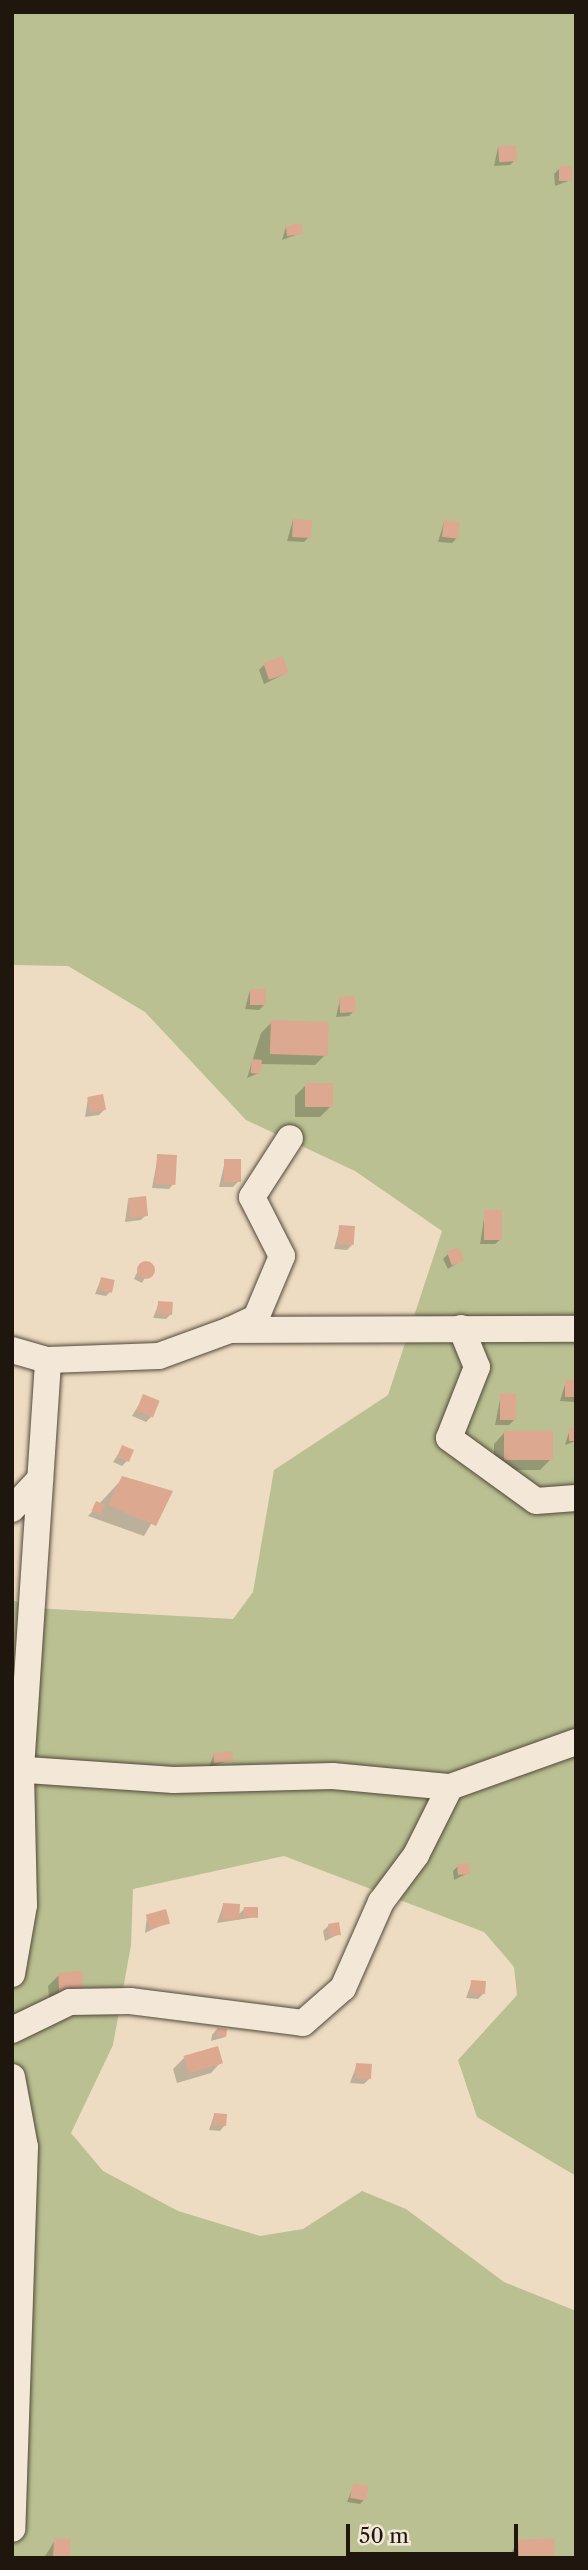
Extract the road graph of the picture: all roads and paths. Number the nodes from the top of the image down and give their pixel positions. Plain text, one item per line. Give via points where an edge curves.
1 (290, 1138) dead end
2 (461, 1328) junction
3 (576, 1329) edge
4 (230, 1330) junction
5 (12, 1350) edge
6 (48, 1360) junction
7 (40, 1479) junction
8 (576, 1498) edge
9 (12, 1509) edge
10 (576, 1742) edge
11 (17, 1769) edge
12 (450, 1787) junction
13 (12, 1974) edge
14 (12, 2030) edge
15 (12, 2077) edge
16 (13, 2510) edge
17 (12, 2529) edge

1 - 4 street via 252,1196 282,1256 256,1318
2 - 3 street
2 - 4 street
2 - 8 street via 477,1367 449,1438 536,1502
4 - 6 street via 159,1356
5 - 6 street
6 - 7 street
7 - 9 street
7 - 11 street
10 - 12 street
11 - 12 street via 174,1780 333,1776
11 - 13 street via 24,1905
12 - 14 street via 416,1856 381,1902 343,1988 303,2023 130,2001 70,2002
15 - 16 street via 25,2147
16 - 17 street

